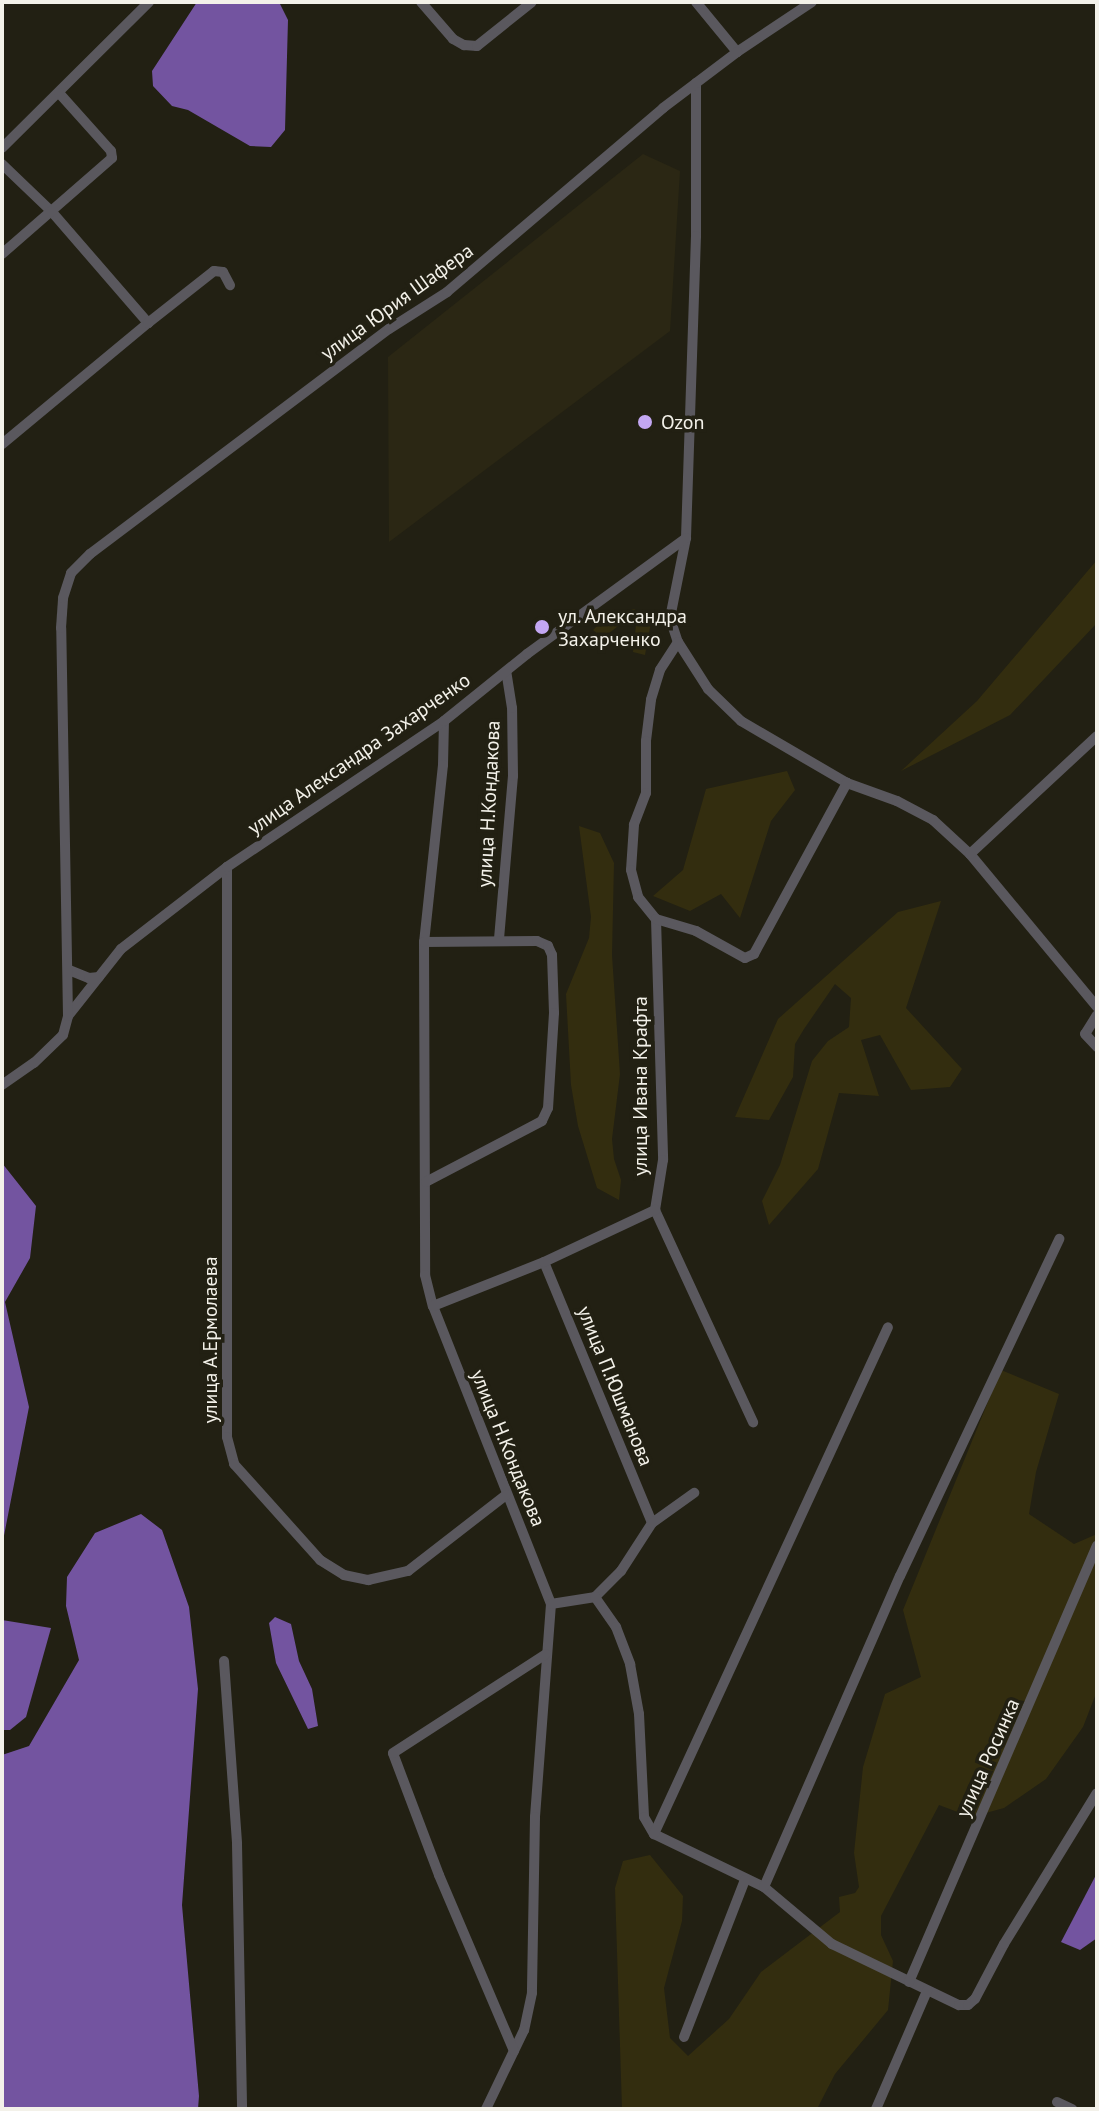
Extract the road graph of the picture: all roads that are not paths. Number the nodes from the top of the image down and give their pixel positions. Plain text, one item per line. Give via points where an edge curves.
1 (149, 2) edge
2 (421, 2) edge
3 (532, 2) edge
4 (696, 2) edge
5 (812, 2) edge
6 (737, 52) junction
7 (696, 83) junction
8 (59, 93) junction
9 (2, 148) edge
10 (2, 164) edge
11 (52, 212) junction
12 (2, 254) edge
13 (230, 285) dead end
14 (148, 323) junction
15 (2, 444) edge
16 (686, 538) junction
17 (678, 642) junction
18 (506, 671) junction
19 (444, 721) junction
20 (1097, 736) edge
21 (847, 783) junction
22 (970, 854) junction
23 (227, 867) junction
24 (656, 919) junction
25 (499, 939) junction
26 (424, 942) junction
27 (69, 970) junction
28 (99, 977) junction
29 (1097, 1007) edge
30 (1097, 1015) edge
31 (68, 1016) junction
32 (1097, 1047) edge
33 (2, 1085) edge
34 (426, 1182) junction
35 (655, 1210) junction
36 (1059, 1239) dead end
37 (544, 1262) junction
38 (433, 1306) junction
39 (888, 1327) dead end
40 (753, 1422) dead end
41 (694, 1493) dead end
42 (506, 1495) junction
43 (652, 1523) junction
44 (1097, 1546) edge
45 (595, 1597) junction
46 (551, 1604) junction
47 (546, 1654) junction
48 (224, 1661) dead end
49 (1097, 1793) edge
50 (654, 1834) junction
51 (745, 1880) junction
52 (764, 1887) junction
53 (909, 1982) junction
54 (927, 1991) junction
55 (684, 2037) dead end
56 (514, 2051) junction
57 (495, 2091) junction
58 (1057, 2102) dead end
59 (242, 2109) edge
60 (486, 2109) edge
61 (500, 2109) edge
62 (876, 2109) edge
63 (1072, 2109) edge

1 - 8 street
2 - 3 street via 453,39 477,46
4 - 6 street
5 - 6 street, улица Юрия Шафера
6 - 7 street, улица Юрия Шафера
7 - 16 street
7 - 27 street, улица Юрия Шафера via 447,292 389,329 71,573 61,628
8 - 9 street
8 - 11 street via 112,158
10 - 11 street
11 - 12 street
11 - 14 street
13 - 14 street via 223,272 214,271
14 - 15 street
16 - 17 street via 670,618
16 - 18 street, улица Александра Захарченко
17 - 21 street via 708,689 741,721
17 - 24 street via 660,670 651,700 646,793 634,825 631,870 638,897
18 - 19 street, улица Александра Захарченко
18 - 25 street, улица Н.Кондакова via 513,776
19 - 23 street, улица Александра Захарченко
19 - 26 street, улица Н.Кондакова
20 - 22 street
21 - 22 street via 933,820
21 - 24 street via 754,954 745,958 696,931
22 - 29 street
23 - 28 street, улица Александра Захарченко via 121,949
23 - 42 street, улица А.Ермолаева via 227,1437 234,1464 320,1560 344,1575 368,1580 408,1571
24 - 35 street, улица Ивана Крафта via 663,1160
25 - 26 street
25 - 34 street via 537,941 552,955 548,1108 531,1128
26 - 34 street, улица Н.Кондакова
27 - 28 street
27 - 31 street
28 - 31 street, улица Александра Захарченко
30 - 32 street via 1085,1034
31 - 33 street, улица Александра Захарченко via 63,1035
34 - 38 street, улица Н.Кондакова via 425,1275
35 - 37 street
35 - 40 street
36 - 52 street via 900,1576
37 - 38 street
37 - 43 street, улица П.Юшманова
38 - 42 street, улица Н.Кондакова
39 - 50 street
41 - 43 street
42 - 46 street, улица Н.Кондакова
43 - 45 street via 621,1571
44 - 53 street, улица Росинка
45 - 46 street
45 - 50 street via 616,1627 630,1664 639,1714 644,1817
46 - 47 street
47 - 56 street via 535,1817 532,1993
47 - 56 street via 393,1753
48 - 59 street via 237,1844
49 - 54 street via 975,1999 959,2005
50 - 51 street
51 - 52 street
51 - 55 street
52 - 53 street via 832,1944
53 - 54 street
54 - 62 street
56 - 57 street
57 - 60 street
57 - 61 street
58 - 63 street

